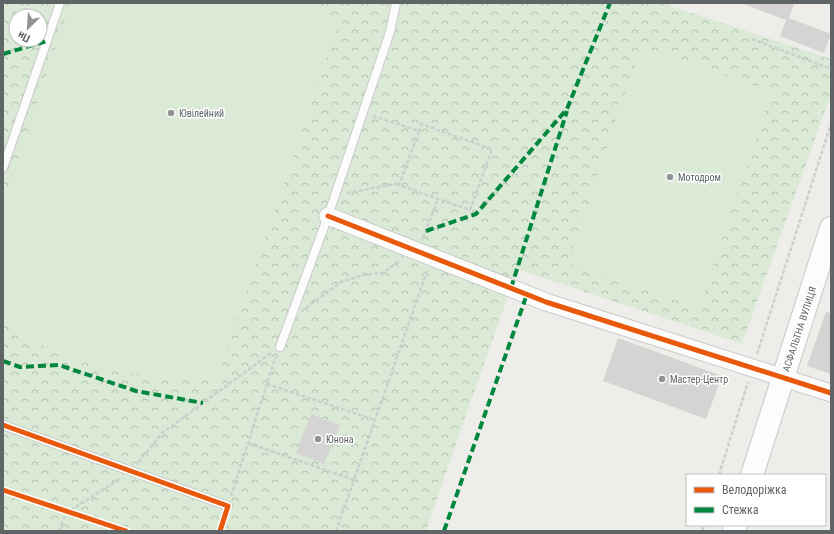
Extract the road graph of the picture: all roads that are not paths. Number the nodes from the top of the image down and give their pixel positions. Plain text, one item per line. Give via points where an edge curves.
1 (60, 3) edge
2 (396, 3) edge
3 (3, 168) edge
4 (328, 216) junction
5 (831, 228) edge
6 (280, 346) road end
7 (783, 378) junction
8 (831, 393) edge
9 (3, 425) edge
10 (752, 474) edge
11 (227, 509) road end

1 - 3 lane
2 - 4 lane via 390,32
4 - 6 lane
4 - 7 street via 546,302
5 - 7 main road, АСФАЛЬТНА ВУЛИЦЯ
7 - 8 street
7 - 10 main road, АСФАЛЬТНА ВУЛИЦЯ
9 - 11 lane via 132,471

